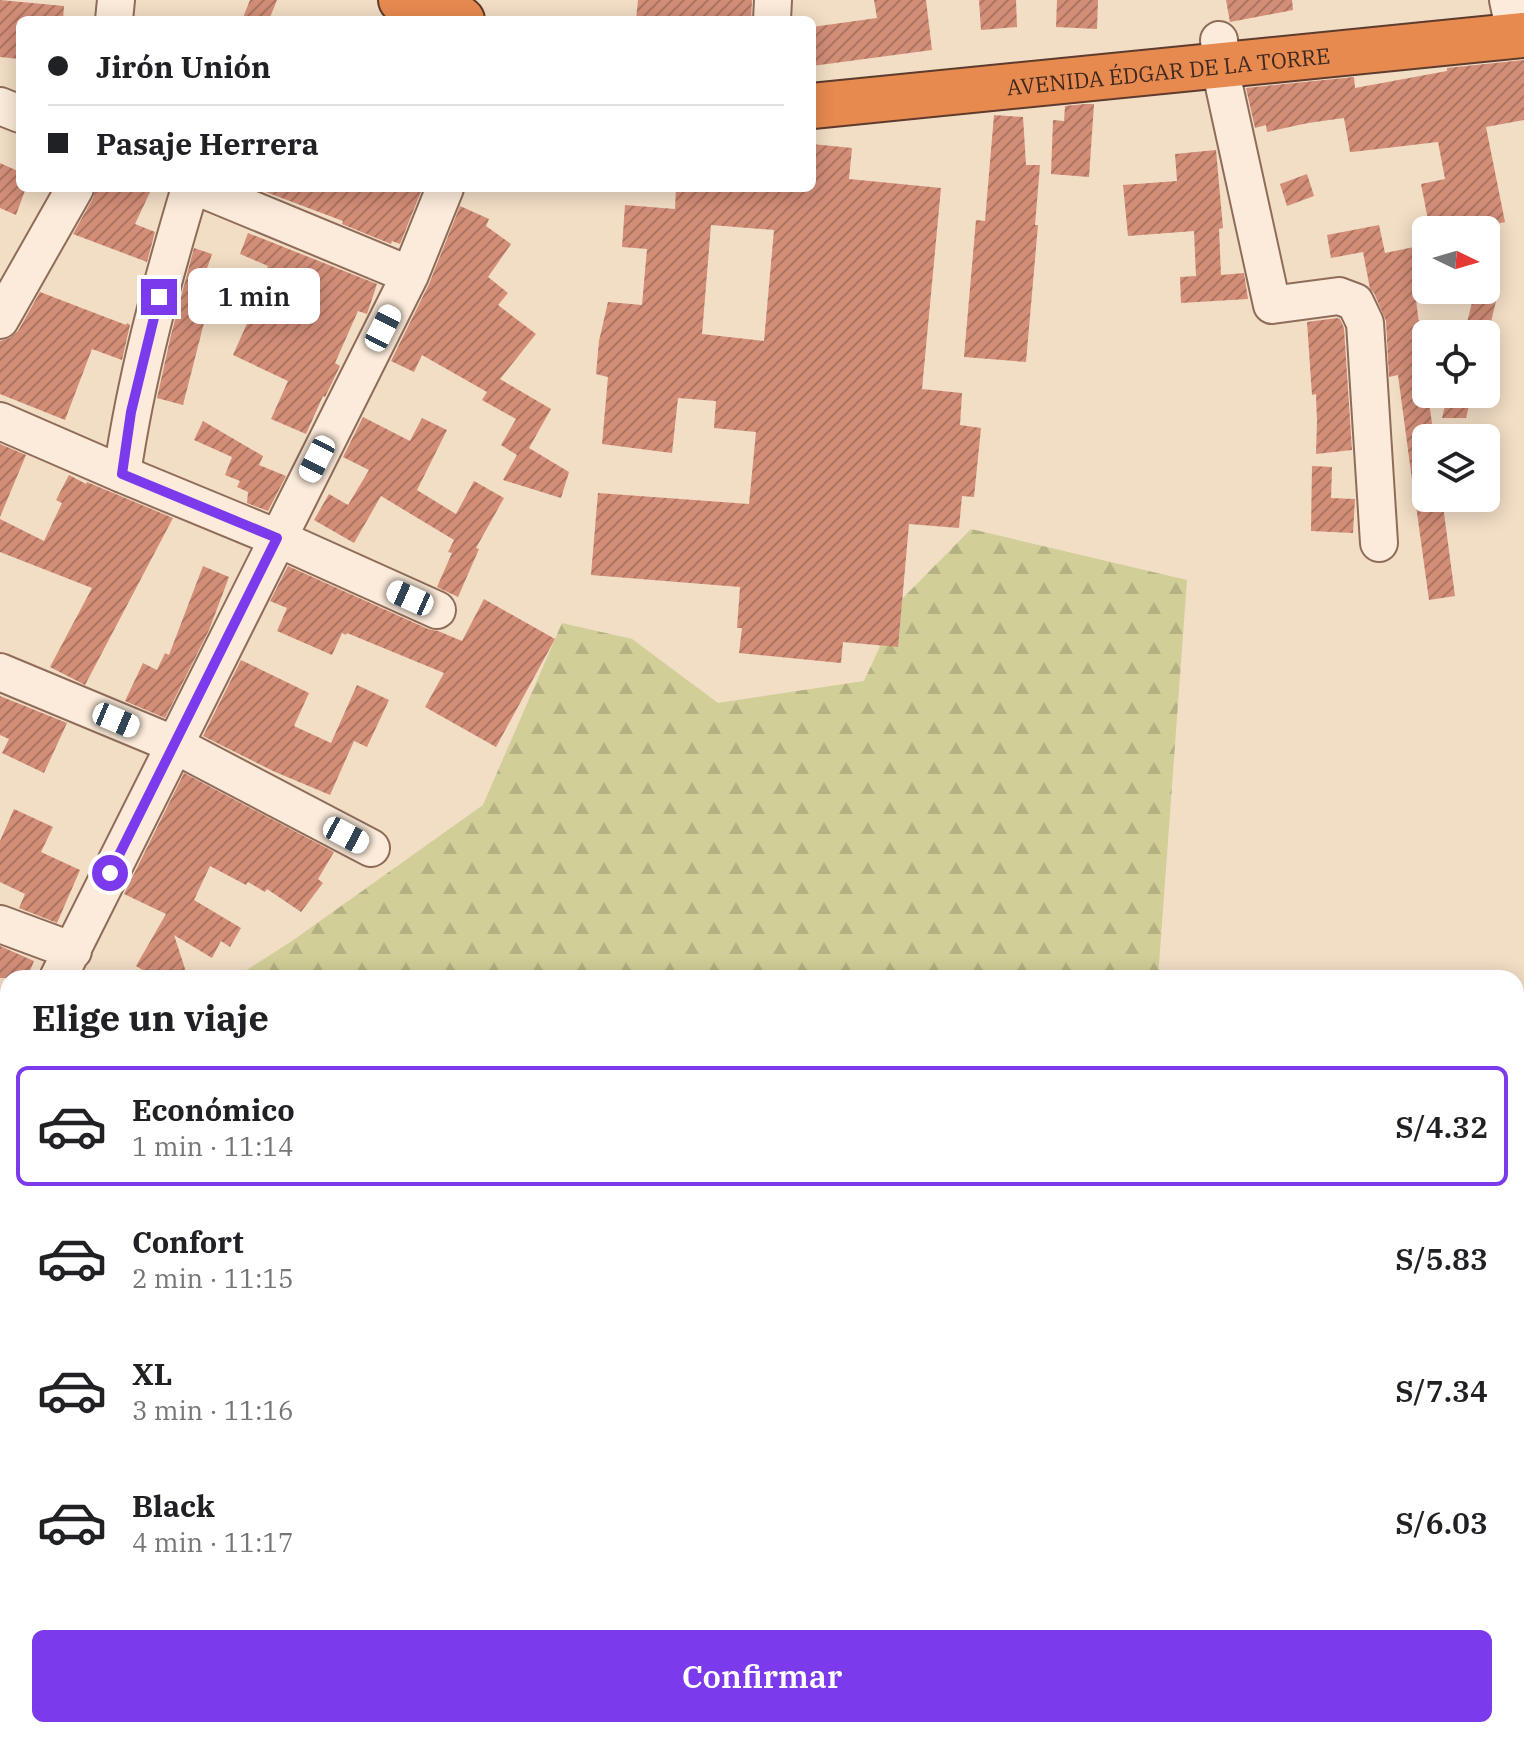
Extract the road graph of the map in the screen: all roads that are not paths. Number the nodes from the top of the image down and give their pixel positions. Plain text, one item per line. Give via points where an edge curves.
1 (401, 0) edge
2 (438, 0) edge
3 (418, 16) edge
4 (457, 16) edge
5 (1517, 16) edge
6 (1220, 53) junction
7 (816, 82) edge
8 (816, 105) edge
9 (73, 192) edge
10 (189, 192) edge
11 (210, 192) edge
12 (443, 192) edge
13 (410, 275) junction
14 (0, 320) edge
15 (0, 421) edge
16 (122, 474) junction
17 (277, 538) junction
18 (1379, 543) dead end
19 (437, 610) dead end
20 (0, 672) edge
21 (173, 744) junction
22 (371, 848) dead end
23 (0, 924) edge
24 (65, 964) edge

1 - 3 highway
2 - 4 highway
5 - 6 highway, AVENIDA ÉDGAR DE LA TORRE
6 - 7 highway, AVENIDA ÉDGAR DE LA TORRE
6 - 8 highway, AVENIDA ÉDGAR DE LA TORRE
6 - 18 street via 1272,305 1339,296 1355,302 1365,323
9 - 14 street
10 - 16 street via 131,412
11 - 13 street
12 - 13 street
13 - 17 street
15 - 16 street
16 - 17 street
17 - 19 street
17 - 21 street
20 - 21 street
21 - 22 street
21 - 24 street
23 - 24 street

